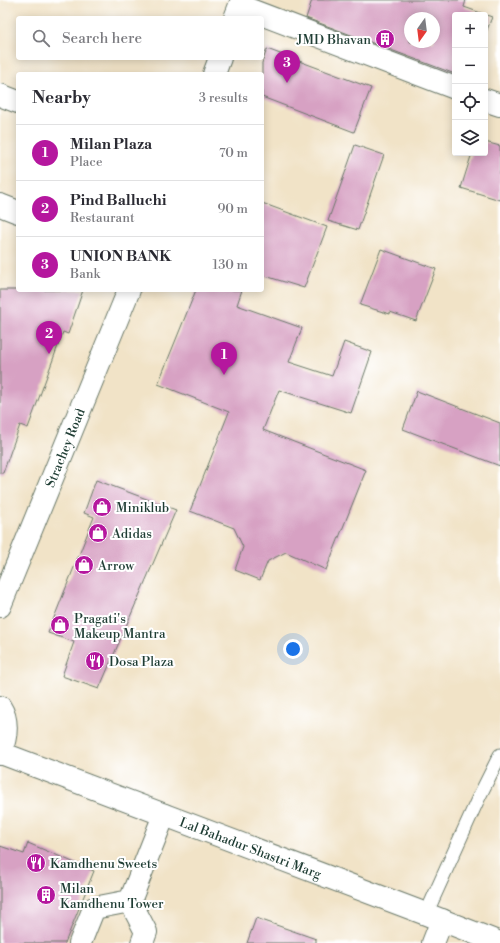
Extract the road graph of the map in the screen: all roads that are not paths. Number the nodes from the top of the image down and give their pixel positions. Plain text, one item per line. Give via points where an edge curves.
1 (239, 8) edge
2 (261, 16) edge
3 (264, 17) edge
4 (219, 60) edge
5 (215, 72) edge
6 (452, 87) edge
7 (0, 95) edge
8 (16, 101) edge
9 (488, 101) edge
10 (500, 105) edge
11 (0, 205) edge
12 (16, 211) edge
13 (128, 292) edge
14 (0, 606) edge
15 (0, 707) edge
16 (0, 753) edge
17 (500, 755) edge
18 (164, 814) junction
19 (130, 901) junction
20 (434, 917) junction
21 (80, 943) edge
22 (142, 943) edge
23 (433, 943) edge
24 (500, 943) edge

1 - 2 street
3 - 6 street
4 - 5 street
7 - 8 street
9 - 10 street
11 - 12 street
13 - 14 street, Strachey Road
15 - 16 street via 6,724
16 - 18 street, Lal Bahadur Shastri Marg
17 - 20 lane via 478,799
18 - 19 street
18 - 20 street, Lal Bahadur Shastri Marg
19 - 21 street via 94,908
19 - 22 street via 146,932
20 - 23 street
20 - 24 street, Lal Bahadur Shastri Marg

